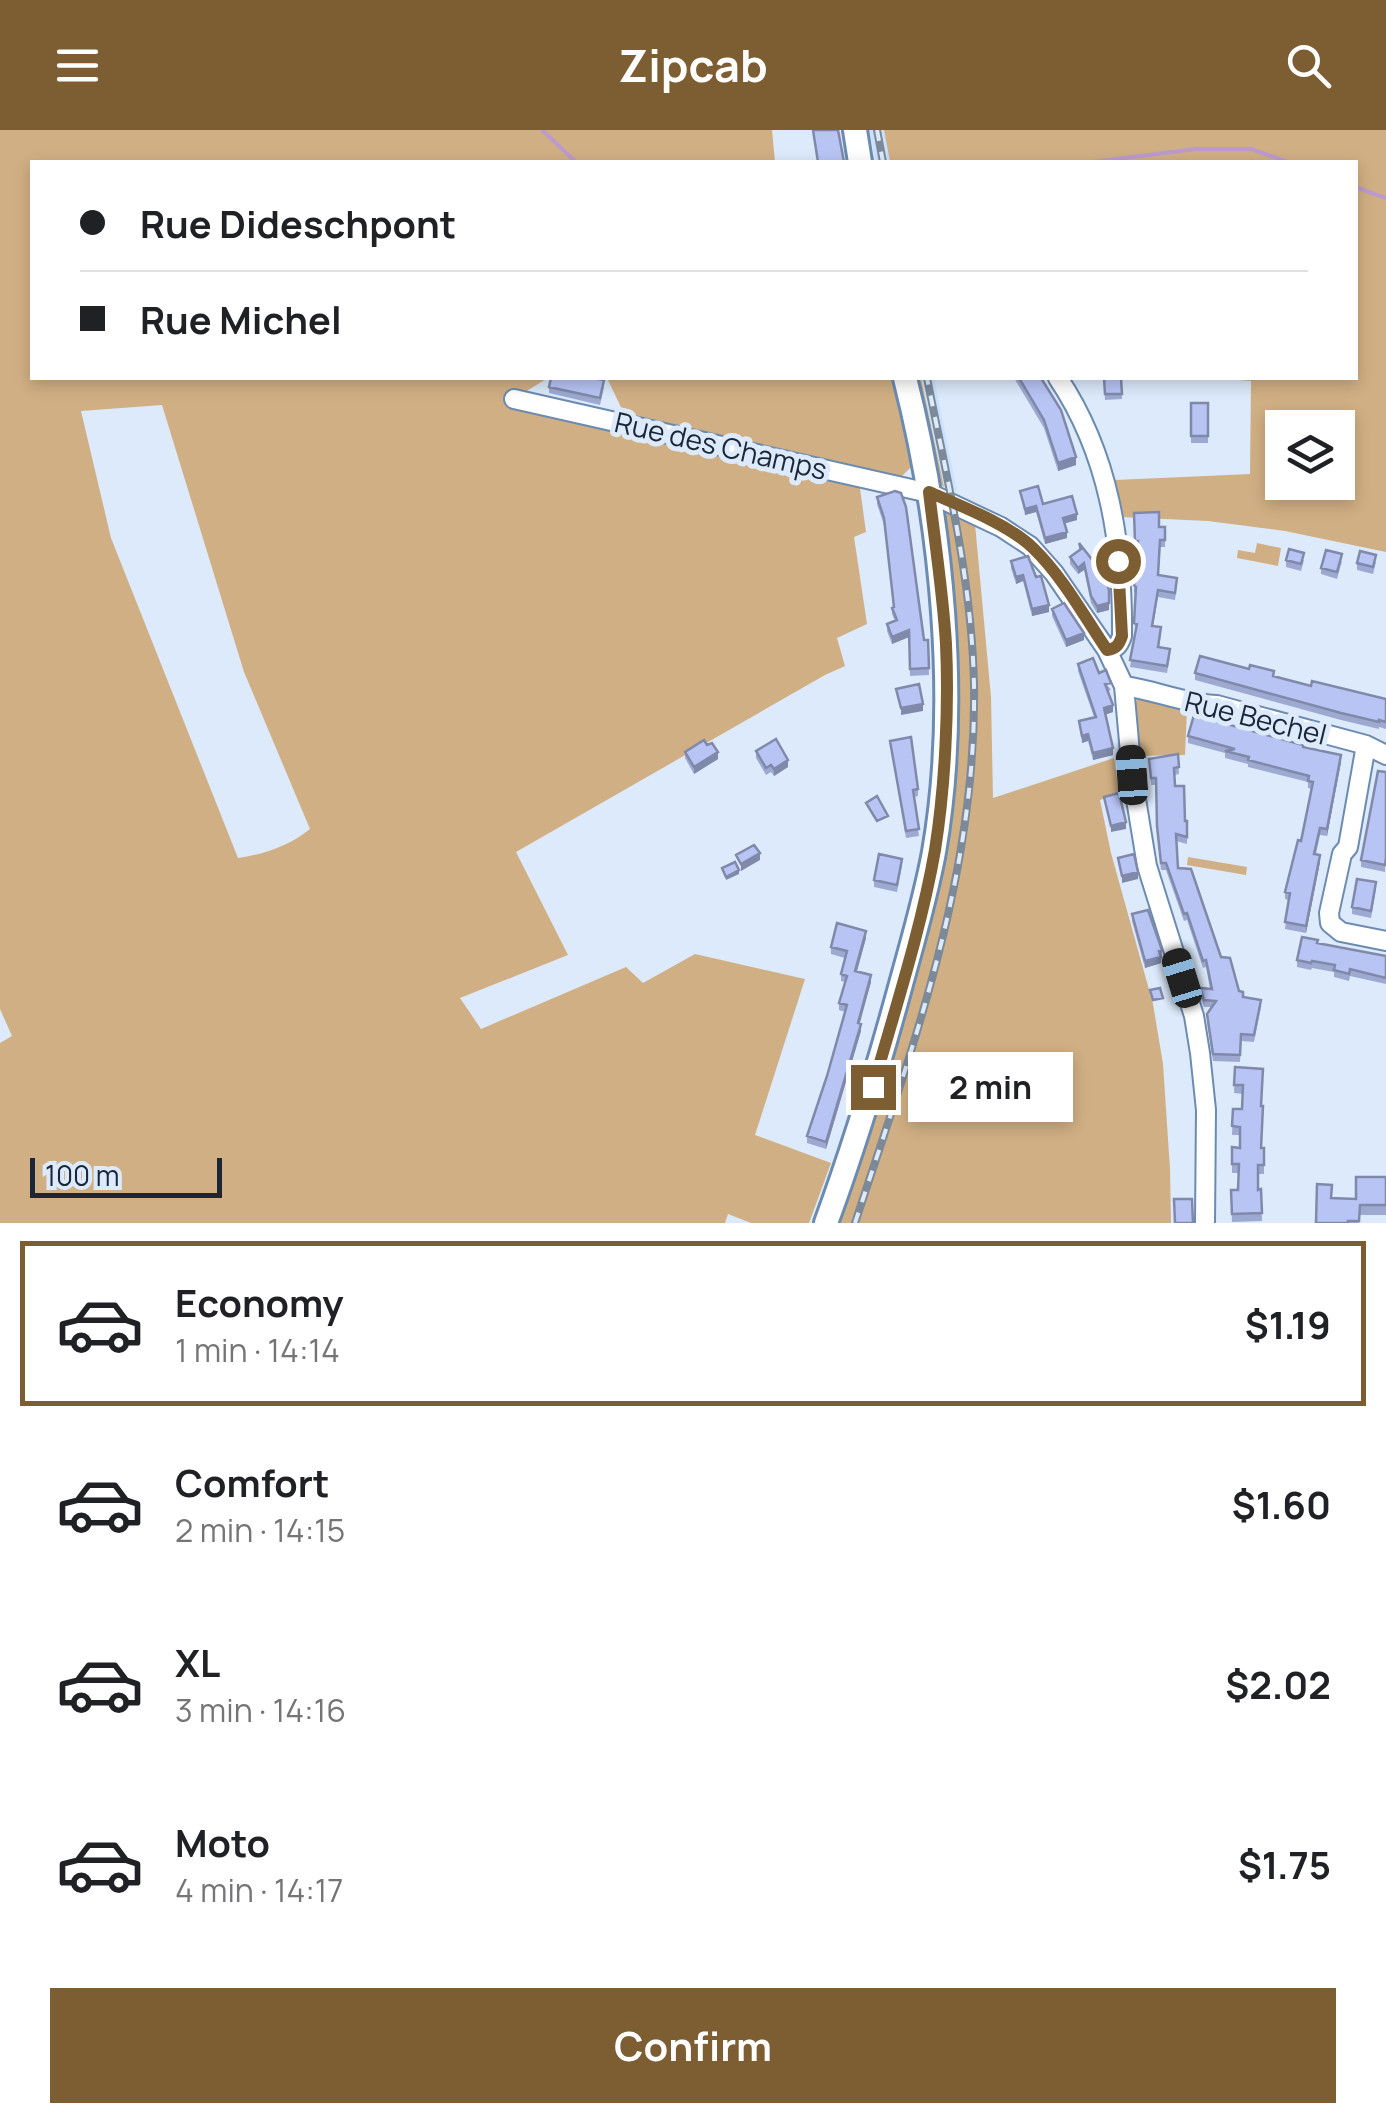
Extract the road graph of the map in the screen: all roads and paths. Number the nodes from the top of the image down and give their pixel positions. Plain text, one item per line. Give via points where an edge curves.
1 (855, 130) edge
2 (860, 160) edge
3 (905, 380) edge
4 (1059, 380) edge
5 (514, 398) dead end
6 (929, 492) junction
7 (1107, 650) junction
8 (1124, 686) junction
9 (1366, 745) junction
10 (1386, 755) edge
11 (1386, 941) edge
12 (826, 1223) edge
13 (1204, 1223) edge

1 - 2 main road
3 - 6 main road
4 - 7 street via 1095,447 1116,532 1122,636
5 - 6 street, Rue des Champs
6 - 7 street, Rue des Champs via 1030,546
6 - 12 main road via 946,646 934,850 873,1087
7 - 8 street, Rue des Champs
8 - 9 street, Rue Bechel
8 - 13 street via 1146,866 1200,1053
9 - 10 street, Rue Bechel
9 - 11 street via 1330,923 1341,932

